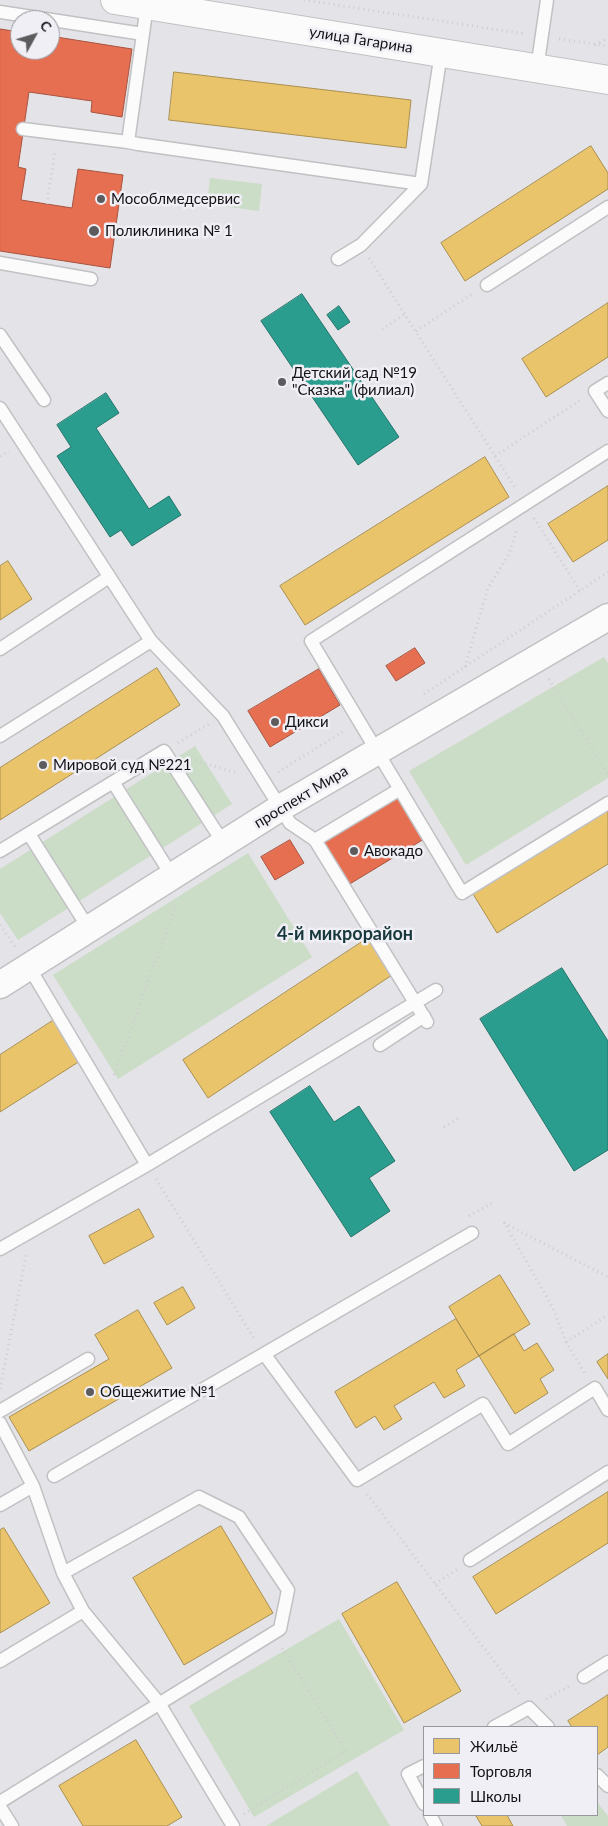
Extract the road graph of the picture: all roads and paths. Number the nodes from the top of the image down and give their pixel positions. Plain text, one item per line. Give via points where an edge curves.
1 (115, 0) edge
2 (304, 0) edge
3 (547, 0) edge
4 (159, 5) edge
5 (0, 12) edge
6 (143, 34) junction
7 (542, 36) junction
8 (608, 38) edge
9 (595, 45) junction
10 (608, 46) edge
11 (441, 53) junction
12 (538, 69) junction
13 (608, 80) edge
14 (24, 129) dead end
15 (57, 133) junction
16 (128, 142) junction
17 (421, 184) junction
18 (47, 204) dead end
19 (608, 206) edge
20 (361, 245) junction
21 (338, 259) dead end
22 (0, 263) edge
23 (91, 279) dead end
24 (487, 285) joint
25 (405, 314) junction
26 (382, 329) dead end
27 (416, 331) junction
28 (0, 335) edge
29 (608, 383) edge
30 (595, 391) junction
31 (44, 400) dead end
32 (0, 408) edge
33 (608, 411) edge
34 (608, 451) edge
35 (495, 456) junction
36 (526, 505) junction
37 (608, 572) edge
38 (109, 577) junction
39 (580, 591) junction
40 (608, 617) edge
41 (151, 641) junction
42 (0, 649) edge
43 (465, 667) junction
44 (545, 673) dead end
45 (415, 699) dead end
46 (223, 716) junction
47 (360, 721) junction
48 (0, 736) edge
49 (164, 750) junction
50 (378, 751) junction
51 (608, 774) edge
52 (264, 781) junction
53 (113, 782) junction
54 (400, 789) junction
55 (608, 803) edge
56 (280, 808) junction
57 (29, 834) junction
58 (315, 840) junction
59 (224, 844) junction
60 (0, 852) edge
61 (176, 884) junction
62 (89, 929) junction
63 (29, 967) junction
64 (0, 985) edge
65 (436, 990) dead end
66 (415, 1003) junction
67 (380, 1045) dead end
68 (107, 1096) junction
69 (459, 1118) dead end
70 (444, 1127) dead end
71 (147, 1165) junction
72 (472, 1233) dead end
73 (28, 1245) dead end
74 (0, 1249) edge
75 (608, 1277) edge
76 (608, 1316) edge
77 (566, 1342) junction
78 (264, 1355) junction
79 (88, 1359) dead end
80 (594, 1388) junction
81 (0, 1389) edge
82 (608, 1410) edge
83 (0, 1412) edge
84 (0, 1423) edge
85 (608, 1472) edge
86 (54, 1476) dead end
87 (357, 1480) junction
88 (34, 1486) junction
89 (0, 1505) edge
90 (470, 1560) joint
91 (63, 1573) junction
92 (435, 1584) junction
93 (84, 1610) junction
94 (273, 1633) junction
95 (0, 1661) edge
96 (608, 1662) edge
97 (584, 1677) joint
98 (159, 1703) junction
99 (529, 1708) junction
100 (496, 1726) edge
101 (547, 1726) edge
102 (423, 1766) edge
103 (598, 1776) edge
104 (608, 1786) edge
105 (0, 1802) edge
106 (423, 1802) edge
107 (0, 1807) edge
108 (229, 1825) edge
109 (12, 1826) edge

1 - 4 street, улица Гагарина
2 - 7 path
3 - 7 lane
4 - 6 lane
4 - 11 street, улица Гагарина
5 - 6 lane
6 - 16 lane
7 - 9 path
7 - 12 lane
8 - 9 path
9 - 10 path
11 - 12 street, улица Гагарина
11 - 17 lane
12 - 13 street, улица Гагарина
14 - 15 lane
15 - 16 lane
15 - 18 path
16 - 17 lane
17 - 20 lane
19 - 24 lane
20 - 21 lane
20 - 25 path
22 - 23 lane
24 - 27 path
25 - 26 path
25 - 27 path
27 - 35 path
28 - 31 lane
29 - 30 lane
30 - 33 lane
30 - 35 path
32 - 38 lane
34 - 36 lane
35 - 36 path
36 - 39 path
36 - 43 path via 509,554 488,588
36 - 47 lane via 312,640
37 - 39 path
38 - 41 lane
38 - 42 lane
39 - 43 path
40 - 50 street, проспект Мира
41 - 46 lane
41 - 48 lane
43 - 45 path
44 - 51 path
46 - 49 path
46 - 52 lane
47 - 50 lane
47 - 52 path
49 - 52 path
49 - 53 lane
49 - 59 lane
50 - 54 lane
50 - 56 street, проспект Мира
52 - 56 lane
53 - 57 lane
53 - 61 lane
54 - 55 lane via 462,893
54 - 58 lane
56 - 58 lane via 290,823
56 - 59 street, проспект Мира
57 - 60 lane
57 - 62 lane
58 - 66 lane
59 - 61 street, проспект Мира
61 - 62 street, проспект Мира
61 - 68 path
62 - 63 street, проспект Мира
63 - 64 street, проспект Мира
63 - 68 lane
65 - 66 lane
66 - 67 lane via 425,1019
66 - 71 lane
68 - 71 lane
69 - 70 path
71 - 74 lane
71 - 78 path
72 - 78 lane
73 - 81 path
75 - 77 path via 504,1222 553,1308
76 - 77 path
77 - 80 path
78 - 86 lane
78 - 87 lane
79 - 83 lane
80 - 82 lane
80 - 87 lane via 508,1444 482,1404
84 - 88 lane
85 - 90 lane
87 - 92 path
88 - 89 lane
88 - 91 lane
90 - 92 path
91 - 93 lane
91 - 94 lane via 200,1497 240,1517 288,1590 280,1628
92 - 99 path
93 - 95 lane
93 - 98 lane
94 - 98 lane
94 - 108 path via 346,1751
96 - 97 lane
97 - 99 path
98 - 105 lane
98 - 108 lane
99 - 100 lane
99 - 101 lane
102 - 106 lane via 408,1774
103 - 104 lane
107 - 109 lane

